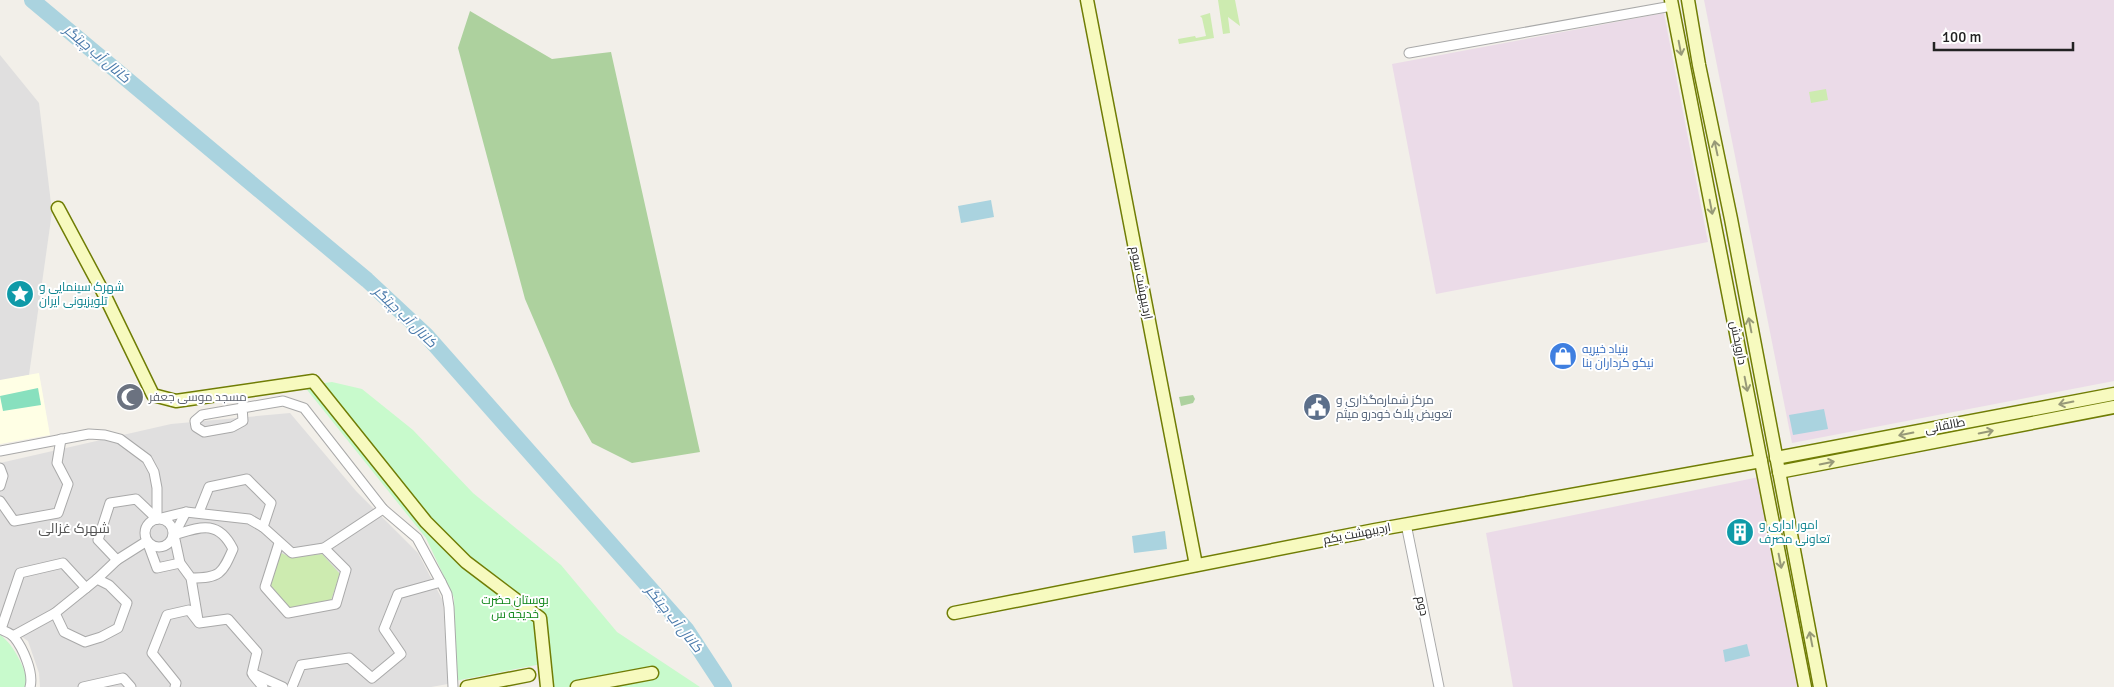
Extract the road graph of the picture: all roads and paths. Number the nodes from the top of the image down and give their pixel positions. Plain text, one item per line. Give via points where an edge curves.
1 (1087, 0) edge
2 (1688, 0) edge
3 (1671, 3) edge
4 (1409, 53) dead end
5 (58, 208) dead end
6 (2114, 394) edge
7 (242, 406) junction
8 (2114, 407) edge
9 (61, 439) junction
10 (0, 451) edge
11 (1776, 458) junction
12 (1761, 461) junction
13 (0, 468) edge
14 (1779, 472) junction
15 (0, 486) edge
16 (0, 501) edge
17 (383, 509) junction
18 (186, 512) junction
19 (199, 512) junction
20 (157, 519) junction
21 (1406, 524) junction
22 (263, 527) junction
23 (174, 535) junction
24 (147, 540) junction
25 (279, 544) junction
26 (324, 548) junction
27 (117, 560) junction
28 (180, 563) junction
29 (1196, 565) junction
30 (98, 578) junction
31 (191, 578) junction
32 (441, 582) junction
33 (86, 588) junction
34 (55, 613) junction
35 (954, 613) dead end
36 (199, 622) junction
37 (0, 629) edge
38 (13, 636) junction
39 (252, 673) junction
40 (652, 673) dead end
41 (528, 675) dead end
42 (174, 686) edge
43 (30, 687) edge
44 (83, 687) edge
45 (131, 687) edge
46 (263, 687) edge
47 (283, 687) edge
48 (292, 687) edge
49 (453, 687) edge
50 (468, 687) edge
51 (547, 687) edge
52 (577, 687) edge
53 (1439, 687) edge
54 (1805, 687) edge
55 (1820, 687) edge

1 - 29 street, اردیبهشت سوم
11 -> 2 street, داروپخش
3 - 4 street
3 -> 12 street, داروپخش
5 - 51 street via 153,395 176,401 313,381 426,522 466,562 540,618
6 -> 11 street, طالقانی
7 - 7 street via 202,415 195,421 196,427 204,432 232,427 243,421
7 - 17 street via 283,400 304,408
14 -> 8 street, طالقانی
9 - 10 street
9 - 16 street via 57,463 68,484 58,513 14,521
9 - 20 street via 105,435 120,439 139,452 154,472
11 - 14 street, داروپخش
12 - 21 street, اردیبهشت یکم
12 -> 54 street, داروپخش
13 - 15 street via 3,476
55 -> 14 street, داروپخش
17 - 26 street
17 - 32 street via 417,538
18 - 19 street
18 - 20 street
18 - 23 street
19 - 22 street via 249,519
19 - 22 street via 209,487 247,479 271,503
20 - 23 street via 166,520
20 - 24 street via 146,527
20 - 27 street via 136,499 110,503 98,540
21 - 29 street, اردیبهشت یکم
21 - 53 street, دوم
22 - 25 street
23 - 24 street via 169,544 160,547
23 - 28 street
23 - 31 street via 200,527 214,528 227,537 233,548 224,569 211,578
24 - 27 street
24 - 28 street via 157,568
25 - 26 street via 292,553
25 - 26 street via 265,588 288,613 336,604 346,570
27 - 30 street
28 - 31 street
29 - 35 street, اردیبهشت یکم
30 - 33 street
30 - 34 street via 127,603 118,628 85,642 64,632
31 - 36 street
32 - 48 street via 398,594 384,629 401,654 372,678 348,658 301,665
32 - 49 street via 449,607
33 - 34 street
33 - 37 street via 63,563 20,572
34 - 38 street
36 - 39 street via 228,619 257,652
36 - 42 street via 189,610 167,616 152,653
37 - 38 street
38 - 43 street via 26,661
39 - 46 street
39 - 47 street
40 - 52 street
41 - 50 street
44 - 45 street via 123,678

